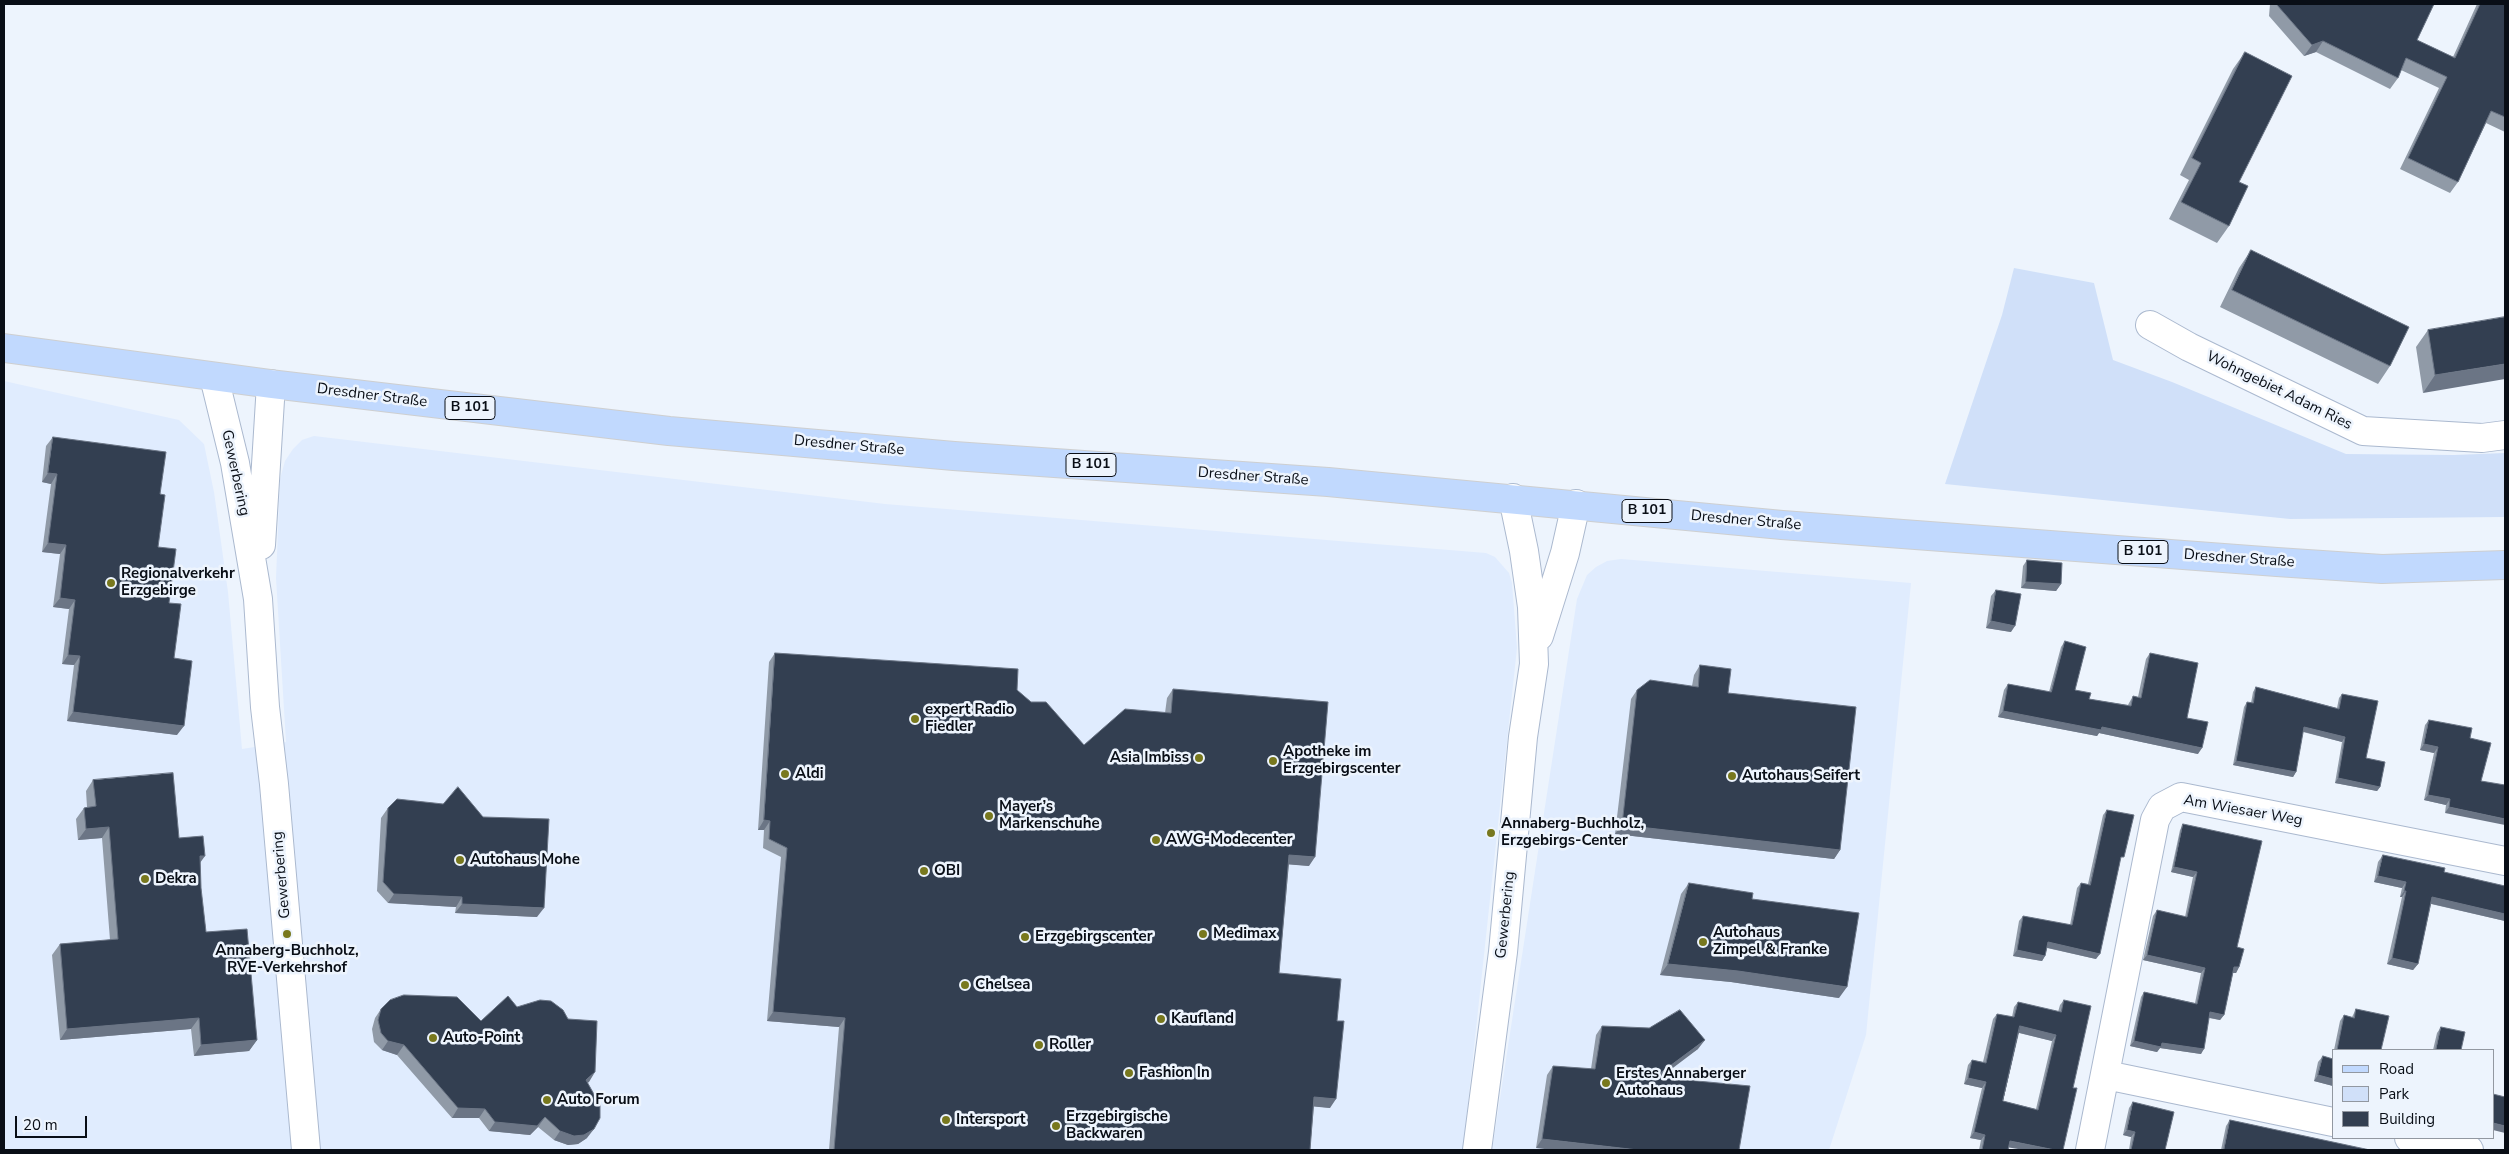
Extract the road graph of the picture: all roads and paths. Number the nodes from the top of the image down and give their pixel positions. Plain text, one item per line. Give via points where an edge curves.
1 (2150, 325) dead end
2 (4, 348) edge
3 (214, 377) junction
4 (271, 384) junction
5 (2505, 435) edge
6 (1513, 498) junction
7 (1576, 504) junction
8 (2505, 565) edge
9 (258, 599) junction
10 (1535, 649) junction
11 (2505, 861) edge
12 (2106, 1075) junction
13 (2332, 1122) edge
14 (2414, 1139) edge
15 (306, 1150) edge
16 (1476, 1150) edge
17 (2090, 1150) edge
18 (2469, 1150) edge

1 - 5 street, Wohngebiet Adam Ries via 2363,431 2482,438
2 - 3 main road, Dresdner Straße / B 101
3 - 4 main road, Dresdner Straße / B 101
3 - 9 street, Gewerbering via 235,463
4 - 6 main road, Dresdner Straße / B 101 via 669,431
4 - 9 street, Gewerbering
6 - 7 main road, Dresdner Straße / B 101
6 - 10 street, Gewerbering via 1524,551
7 - 8 main road, Dresdner Straße / B 101 via 1782,525 2382,569
7 - 10 street, Gewerbering via 1565,553
9 - 15 street, Gewerbering via 264,707
10 - 16 street, Gewerbering via 1523,737 1503,952
11 - 12 street, Am Wiesaer Weg via 2181,797 2162,807 2155,820
12 - 13 street
12 - 17 street, Am Wiesaer Weg
14 - 18 street

